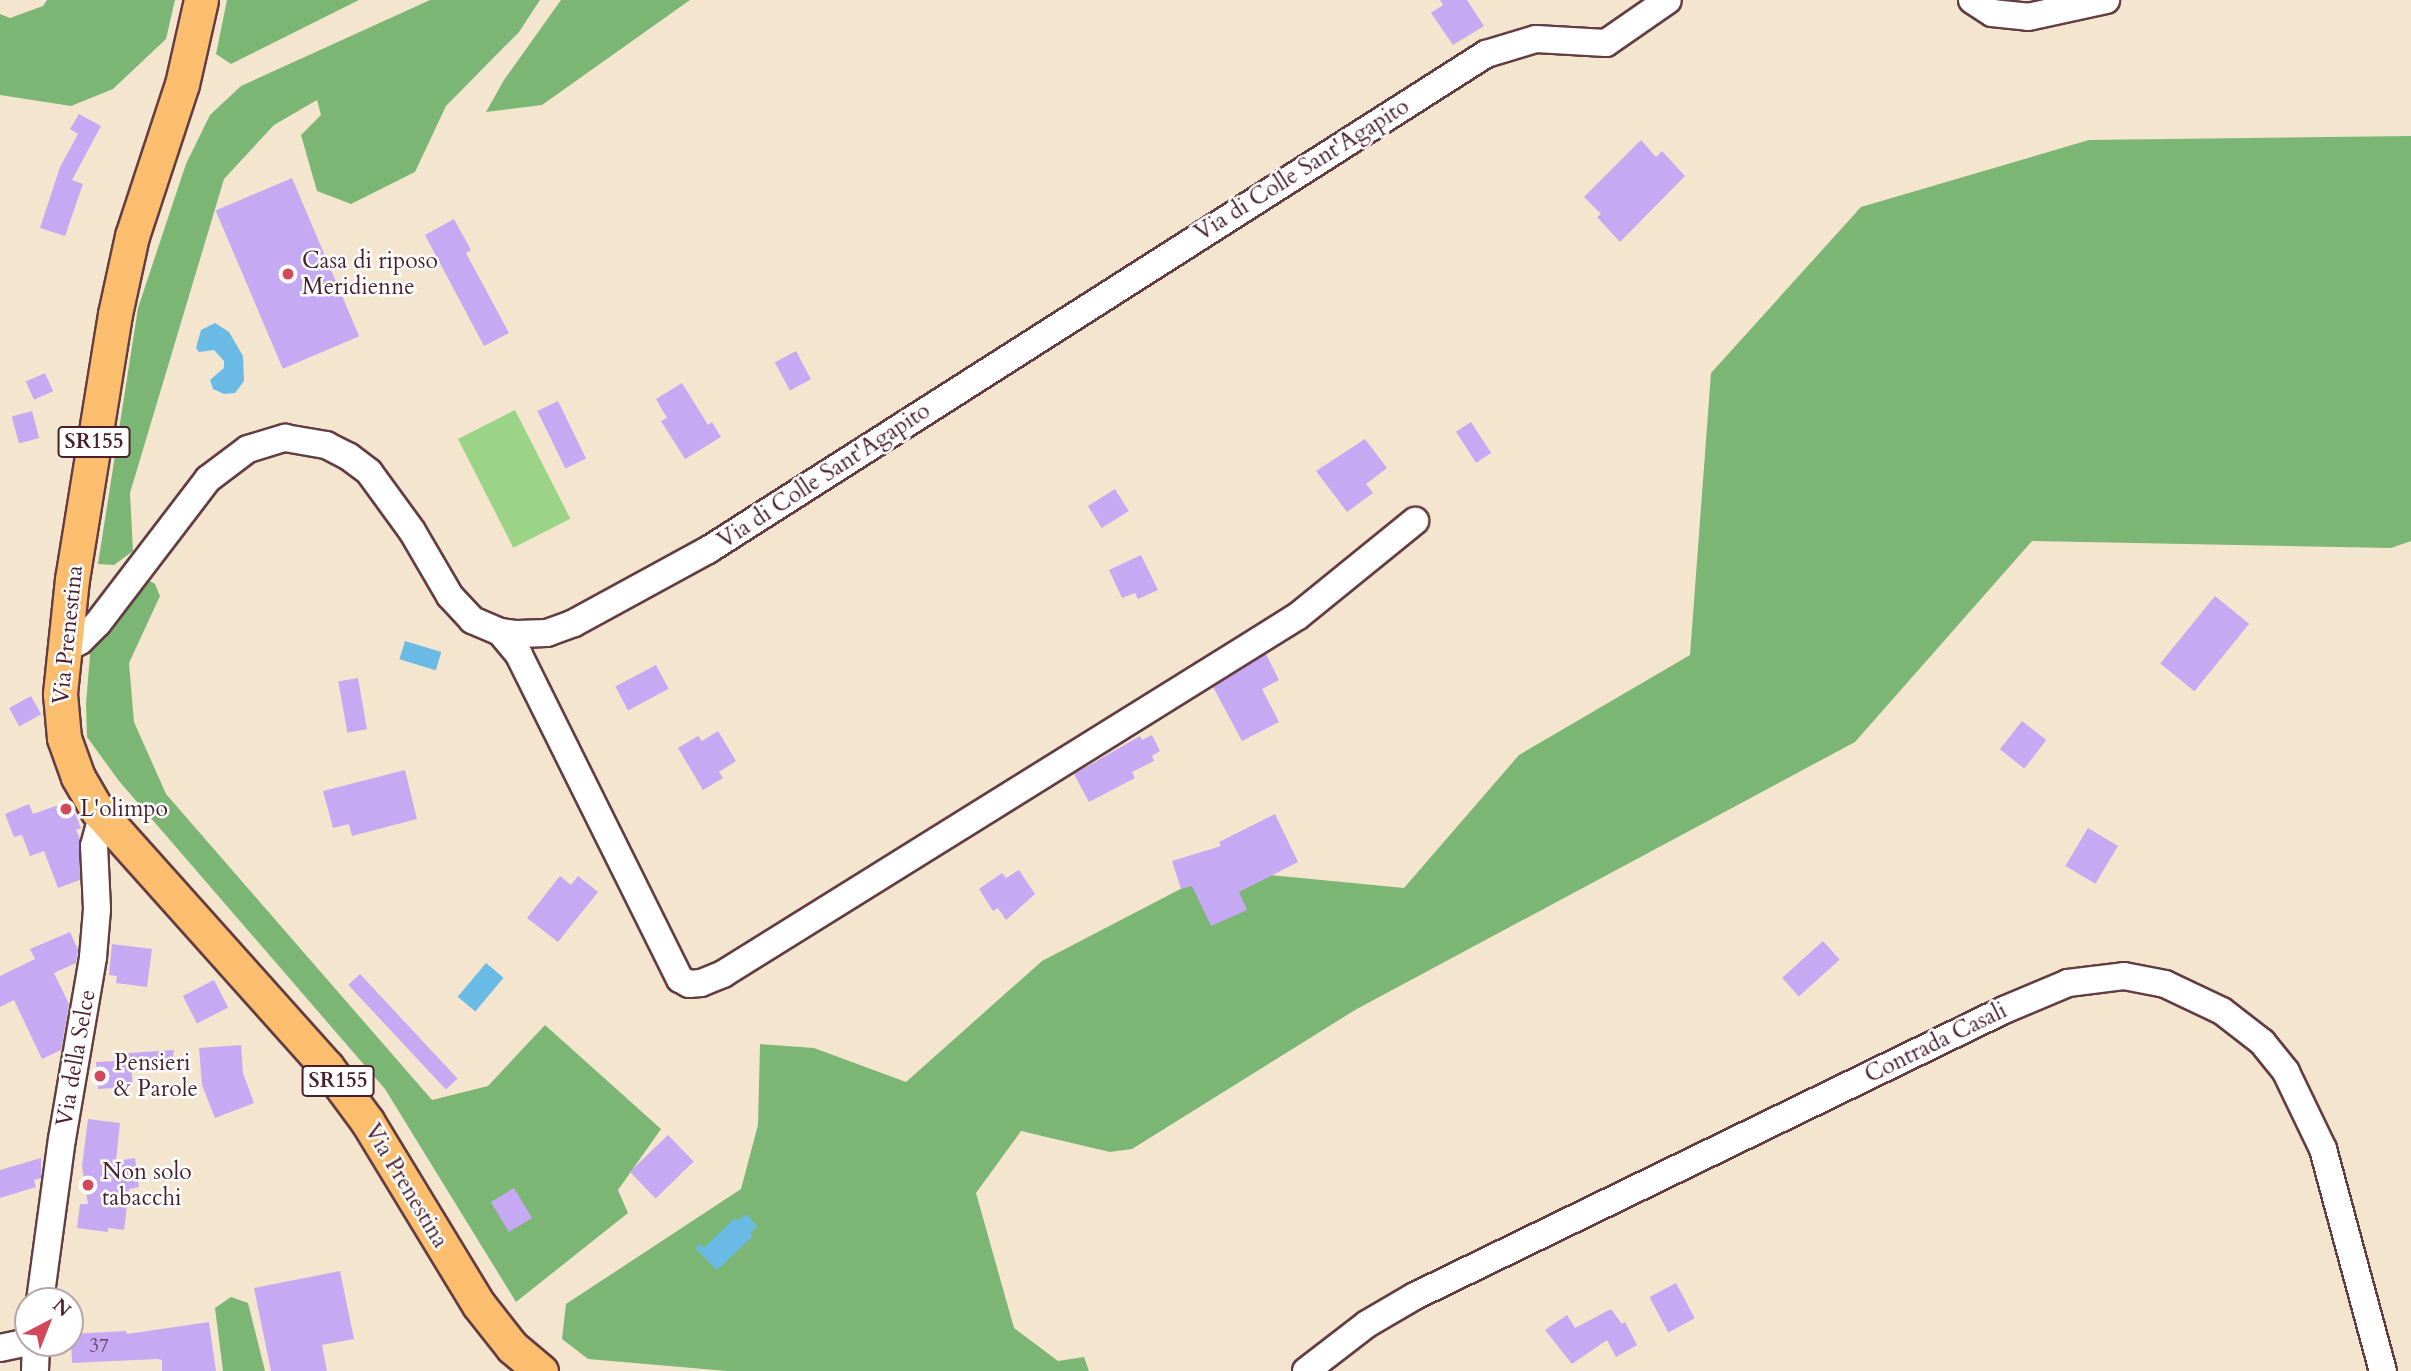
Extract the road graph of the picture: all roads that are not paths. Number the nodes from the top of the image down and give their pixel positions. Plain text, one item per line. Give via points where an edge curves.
1 (201, 0) edge
2 (1668, 0) edge
3 (1972, 0) edge
4 (2106, 0) edge
5 (1415, 521) dead end
6 (500, 632) junction
7 (66, 649) junction
8 (102, 816) junction
9 (42, 1287) edge
10 (541, 1371) edge
11 (1306, 1371) edge
12 (2384, 1371) edge

1 - 7 main road, Via Prenestina / SR155 via 186,69 146,188 117,299 72,579
2 - 6 street, Via di Colle Sant'Agapito via 1605,43 1536,39 1486,54 680,567 563,628 538,634
3 - 4 street via 1992,13 2028,17
5 - 6 street via 1298,616 701,984 680,979 519,655
6 - 7 street, Via di Colle Sant'Agapito via 461,611 363,466 326,444 285,438 248,449 208,479 98,623
7 - 8 main road, Via Prenestina / SR155 via 60,694 64,738 78,777
8 - 9 street, Via della Selce via 94,846 97,909 93,957
8 - 10 main road, Via Prenestina / SR155 via 327,1067 371,1127 479,1304 512,1347
11 - 12 street, Contrada Casali via 1367,1324 1415,1296 2004,1010 2068,983 2124,976 2165,984 2222,1011 2262,1042 2286,1072 2325,1156

